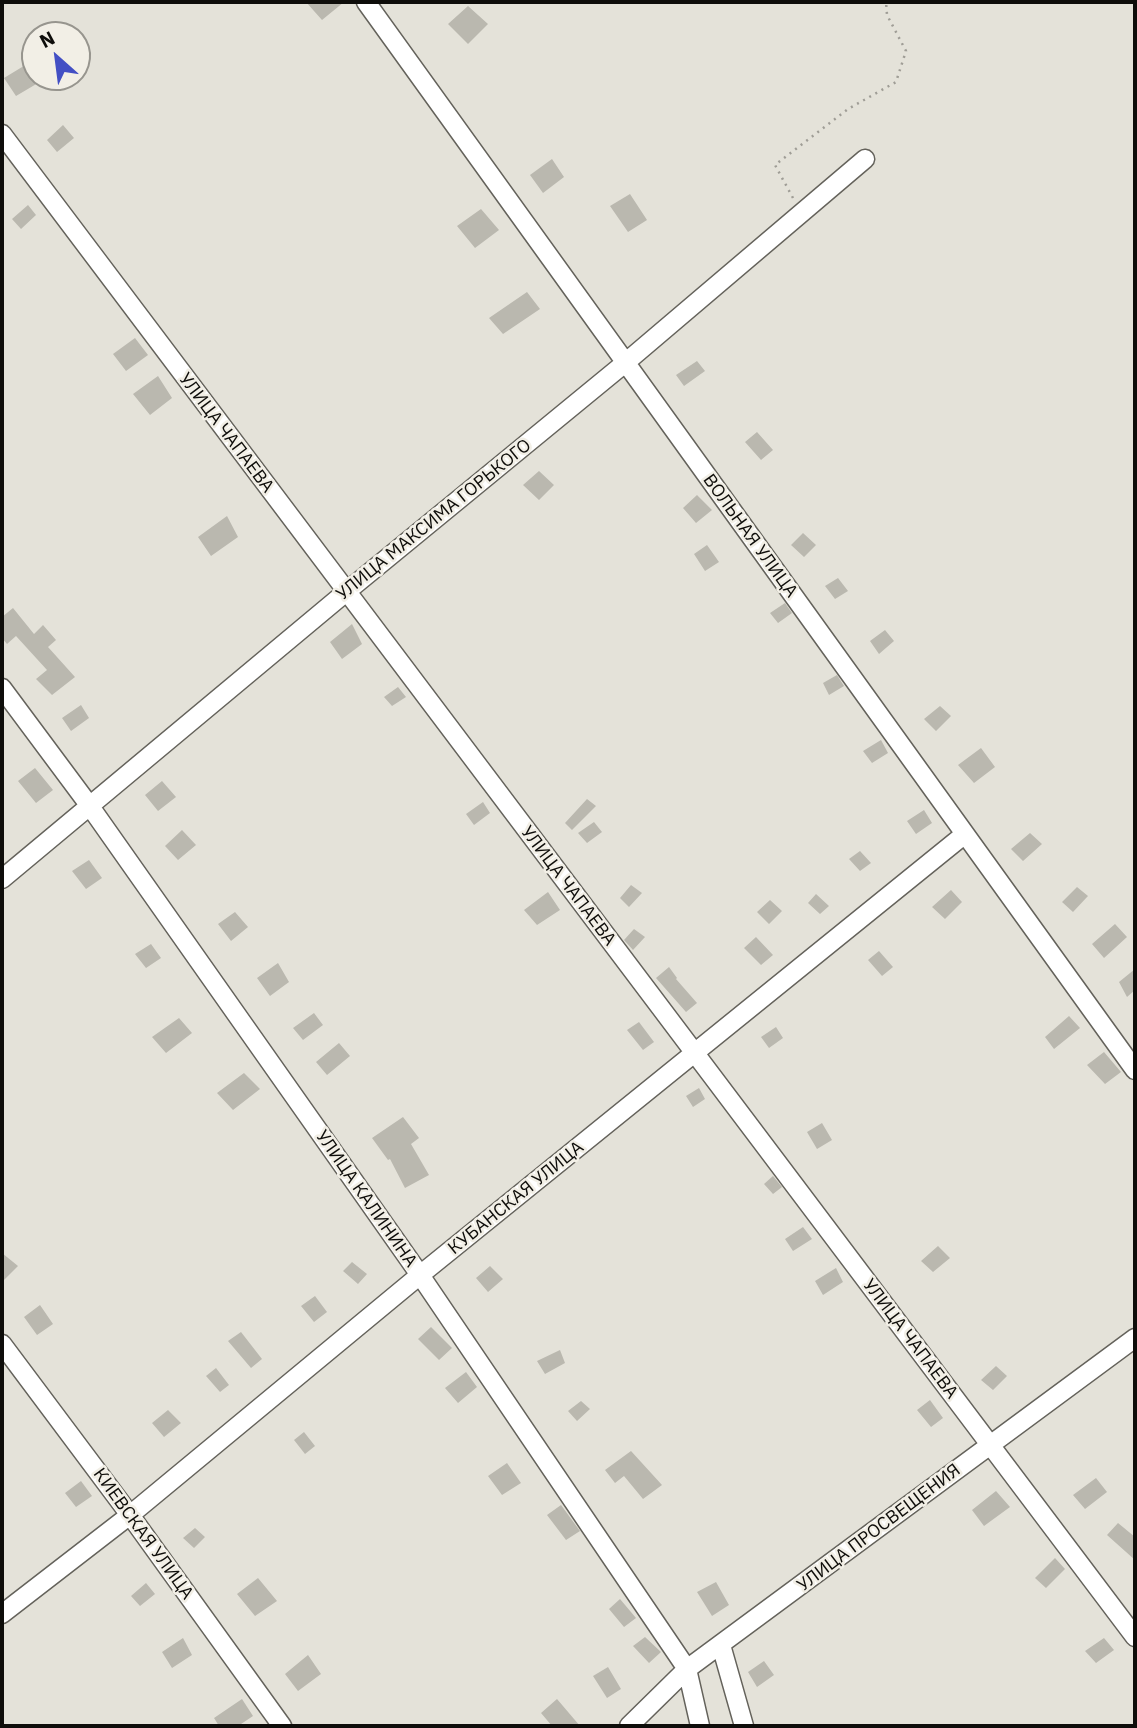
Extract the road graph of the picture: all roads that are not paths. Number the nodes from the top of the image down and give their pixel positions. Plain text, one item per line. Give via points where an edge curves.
1 (366, 2) edge
2 (2, 134) edge
3 (865, 159) dead end
4 (625, 363) junction
5 (346, 592) junction
6 (2, 688) edge
7 (89, 805) junction
8 (965, 835) junction
9 (2, 879) edge
10 (694, 1054) junction
11 (1135, 1070) edge
12 (420, 1275) junction
13 (1135, 1338) edge
14 (2, 1344) edge
15 (990, 1445) junction
16 (130, 1515) junction
17 (2, 1614) edge
18 (1135, 1637) edge
19 (721, 1645) junction
20 (687, 1669) junction
21 (282, 1726) edge
22 (629, 1726) edge
23 (700, 1726) edge
24 (744, 1726) edge

1 - 4 street, ВОЛЬНАЯ УЛИЦА
2 - 5 street, УЛИЦА ЧАПАЕВА
3 - 4 street, УЛИЦА МАКСИМА ГОРЬКОГО
4 - 5 street, УЛИЦА МАКСИМА ГОРЬКОГО
4 - 8 street, ВОЛЬНАЯ УЛИЦА
5 - 7 street, УЛИЦА МАКСИМА ГОРЬКОГО
5 - 10 street, УЛИЦА ЧАПАЕВА
6 - 7 street, УЛИЦА КАЛИНИНА
7 - 9 street, УЛИЦА МАКСИМА ГОРЬКОГО
7 - 12 street, УЛИЦА КАЛИНИНА
8 - 10 street, КУБАНСКАЯ УЛИЦА
8 - 11 street, ВОЛЬНАЯ УЛИЦА
10 - 12 street, КУБАНСКАЯ УЛИЦА
10 - 15 street, УЛИЦА ЧАПАЕВА
12 - 16 street, КУБАНСКАЯ УЛИЦА
12 - 20 street, УЛИЦА КАЛИНИНА
13 - 15 street, УЛИЦА ПРОСВЕЩЕНИЯ
14 - 16 street, КИЕВСКАЯ УЛИЦА
15 - 18 street, УЛИЦА ЧАПАЕВА
15 - 19 street, УЛИЦА ПРОСВЕЩЕНИЯ
16 - 17 street, КУБАНСКАЯ УЛИЦА
16 - 21 street, КИЕВСКАЯ УЛИЦА
19 - 20 street, УЛИЦА ПРОСВЕЩЕНИЯ
19 - 24 street
20 - 22 street, УЛИЦА ПРОСВЕЩЕНИЯ
20 - 23 street, УЛИЦА КАЛИНИНА

